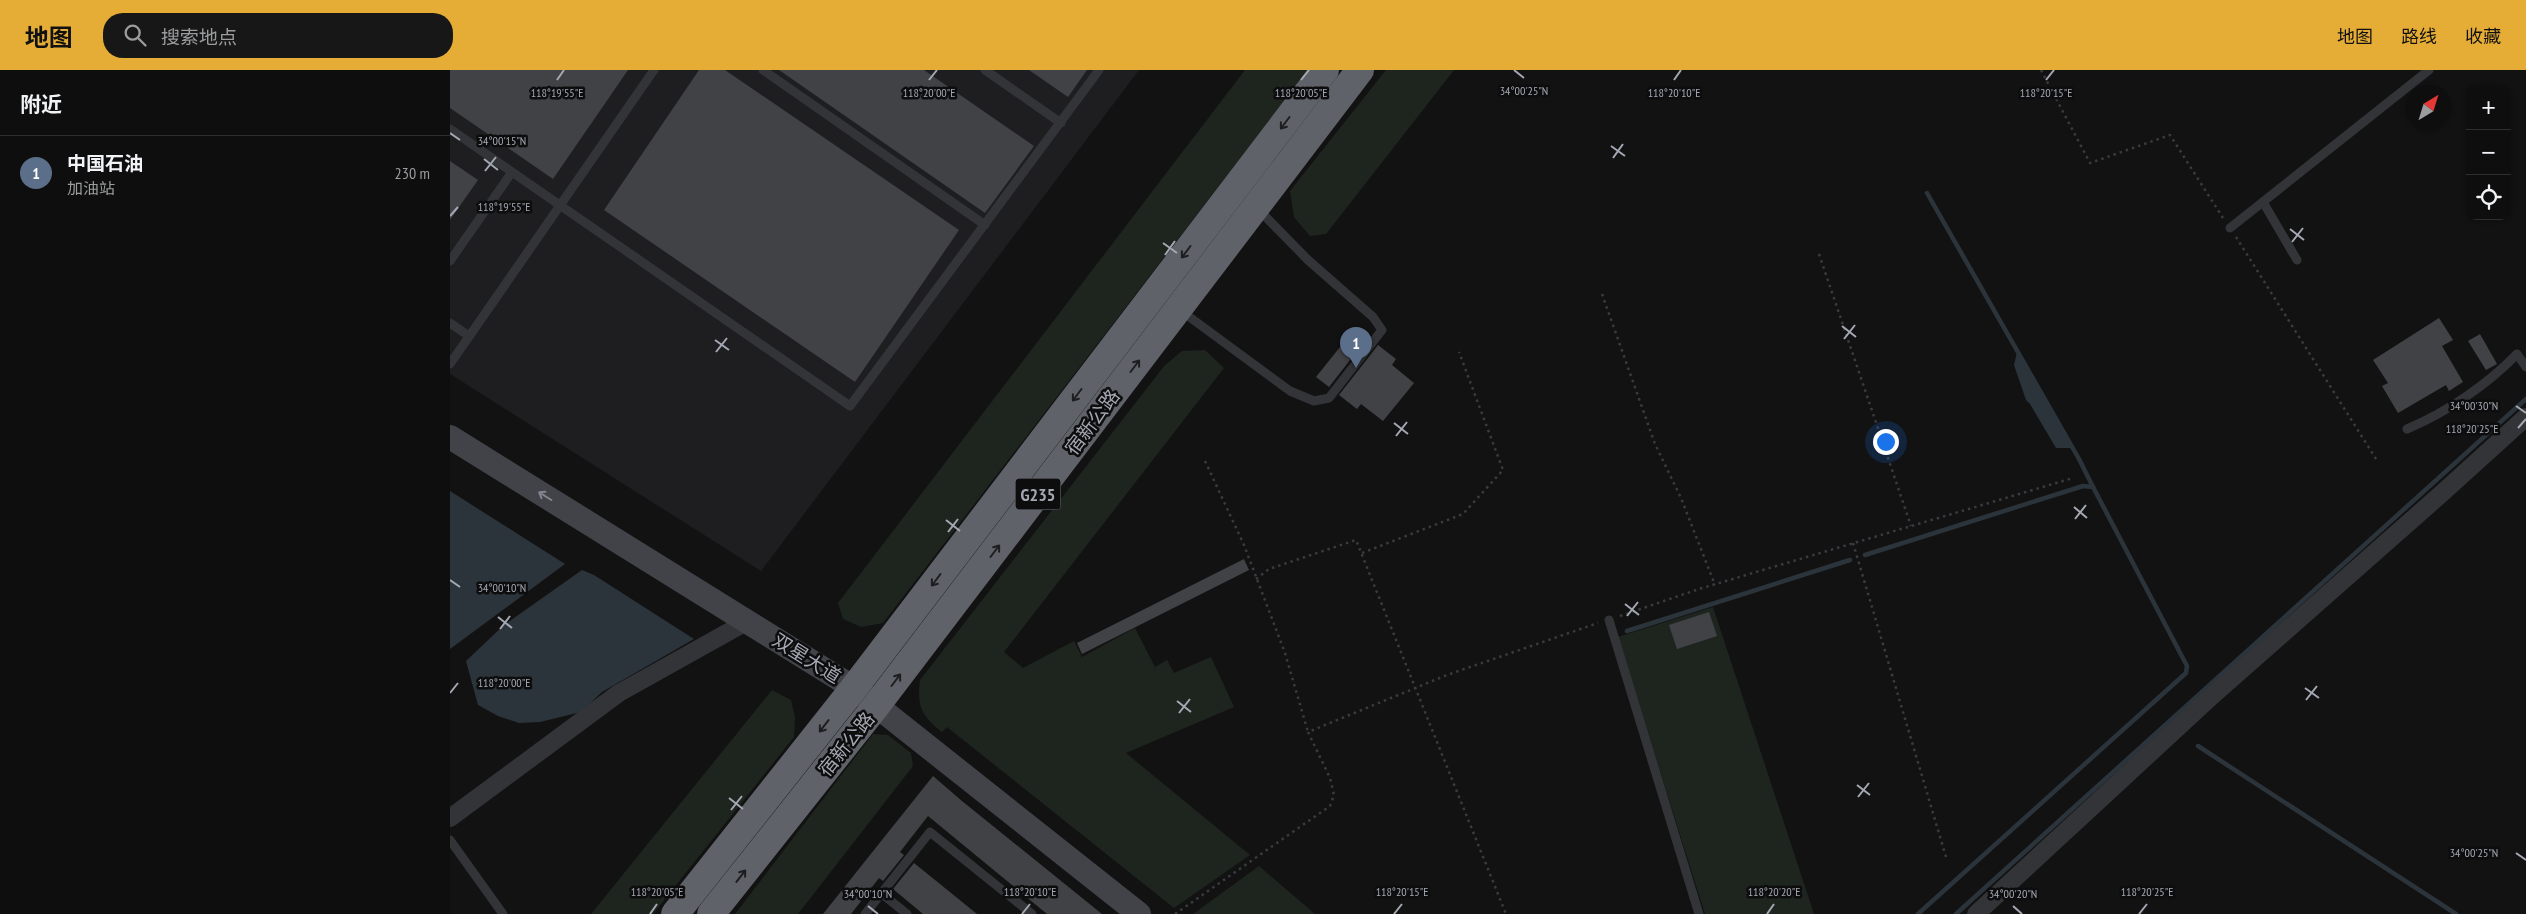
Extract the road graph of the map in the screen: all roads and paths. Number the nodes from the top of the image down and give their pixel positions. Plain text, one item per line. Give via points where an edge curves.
1 (654, 70) edge
2 (763, 70) edge
3 (985, 70) edge
4 (1099, 70) edge
5 (1325, 70) edge
6 (1360, 70) edge
7 (2040, 70) edge
8 (2429, 70) edge
9 (1061, 123) junction
10 (450, 129) edge
11 (512, 172) junction
12 (2263, 202) junction
13 (560, 205) junction
14 (1256, 207) junction
15 (985, 225) junction
16 (2230, 228) junction
17 (1819, 254) dead end
18 (2297, 260) dead end
19 (450, 261) edge
20 (1602, 294) dead end
21 (1179, 309) junction
22 (450, 323) edge
23 (469, 336) junction
24 (1459, 352) dead end
25 (450, 364) edge
26 (2526, 367) edge
27 (2526, 417) edge
28 (2407, 429) dead end
29 (450, 436) edge
30 (450, 455) edge
31 (1205, 460) dead end
32 (2378, 462) dead end
33 (2073, 478) dead end
34 (1911, 526) junction
35 (1854, 543) junction
36 (1362, 553) junction
37 (1256, 579) junction
38 (1715, 585) junction
39 (1609, 620) junction
40 (740, 625) junction
41 (1414, 688) junction
42 (850, 693) junction
43 (872, 712) junction
44 (1308, 732) junction
45 (450, 818) edge
46 (450, 840) edge
47 (1946, 857) dead end
48 (881, 893) junction
49 (1132, 912) edge
50 (503, 914) edge
51 (676, 914) edge
52 (711, 914) edge
53 (864, 914) edge
54 (907, 914) edge
55 (1032, 914) edge
56 (1175, 914) edge
57 (1506, 914) edge
58 (1699, 914) edge
59 (1976, 914) edge

1 - 13 lane
2 - 15 lane
3 - 9 lane
4 - 9 lane
5 -> 42 highway, 宿新公路 / G235
6 - 14 highway, 宿新公路 / G235
7 - 16 path via 2090,163 2170,135
8 - 12 lane
9 - 15 lane
10 - 11 lane
11 - 13 lane
11 - 19 lane
12 - 16 lane
12 - 18 lane
13 - 15 lane via 850,406
13 - 23 lane
14 - 21 highway, 宿新公路 / G235
14 - 21 lane via 1308,260 1373,317 1382,330 1329,398 1314,401 1290,391
16 - 32 path
17 - 34 path
20 - 38 path via 1655,444 1681,498
43 -> 21 highway, 宿新公路 / G235
22 - 23 lane
23 - 25 lane
24 - 36 path via 1503,470 1463,514
26 - 28 lane via 2517,354 2482,384 2430,420
27 - 59 street via 2212,696
40 -> 29 street, 双星大道
30 - 40 street, 双星大道
31 - 37 path
33 - 34 path
34 - 35 path
35 - 38 path
35 - 47 path
36 - 37 path via 1356,540 1269,569
36 - 41 path
37 - 44 path via 1285,653
38 - 39 path
39 - 41 path
39 - 58 lane
40 - 42 street, 双星大道
40 - 45 street via 619,693
41 - 44 path
41 - 57 path
42 - 43 street, 双星大道
42 -> 51 highway, 宿新公路 / G235
43 - 49 street, 双星大道
52 -> 43 highway, 宿新公路 / G235
44 - 56 path via 1330,778 1334,795 1330,806
46 - 50 lane
48 - 53 lane
48 - 54 lane
48 - 55 lane via 930,832

